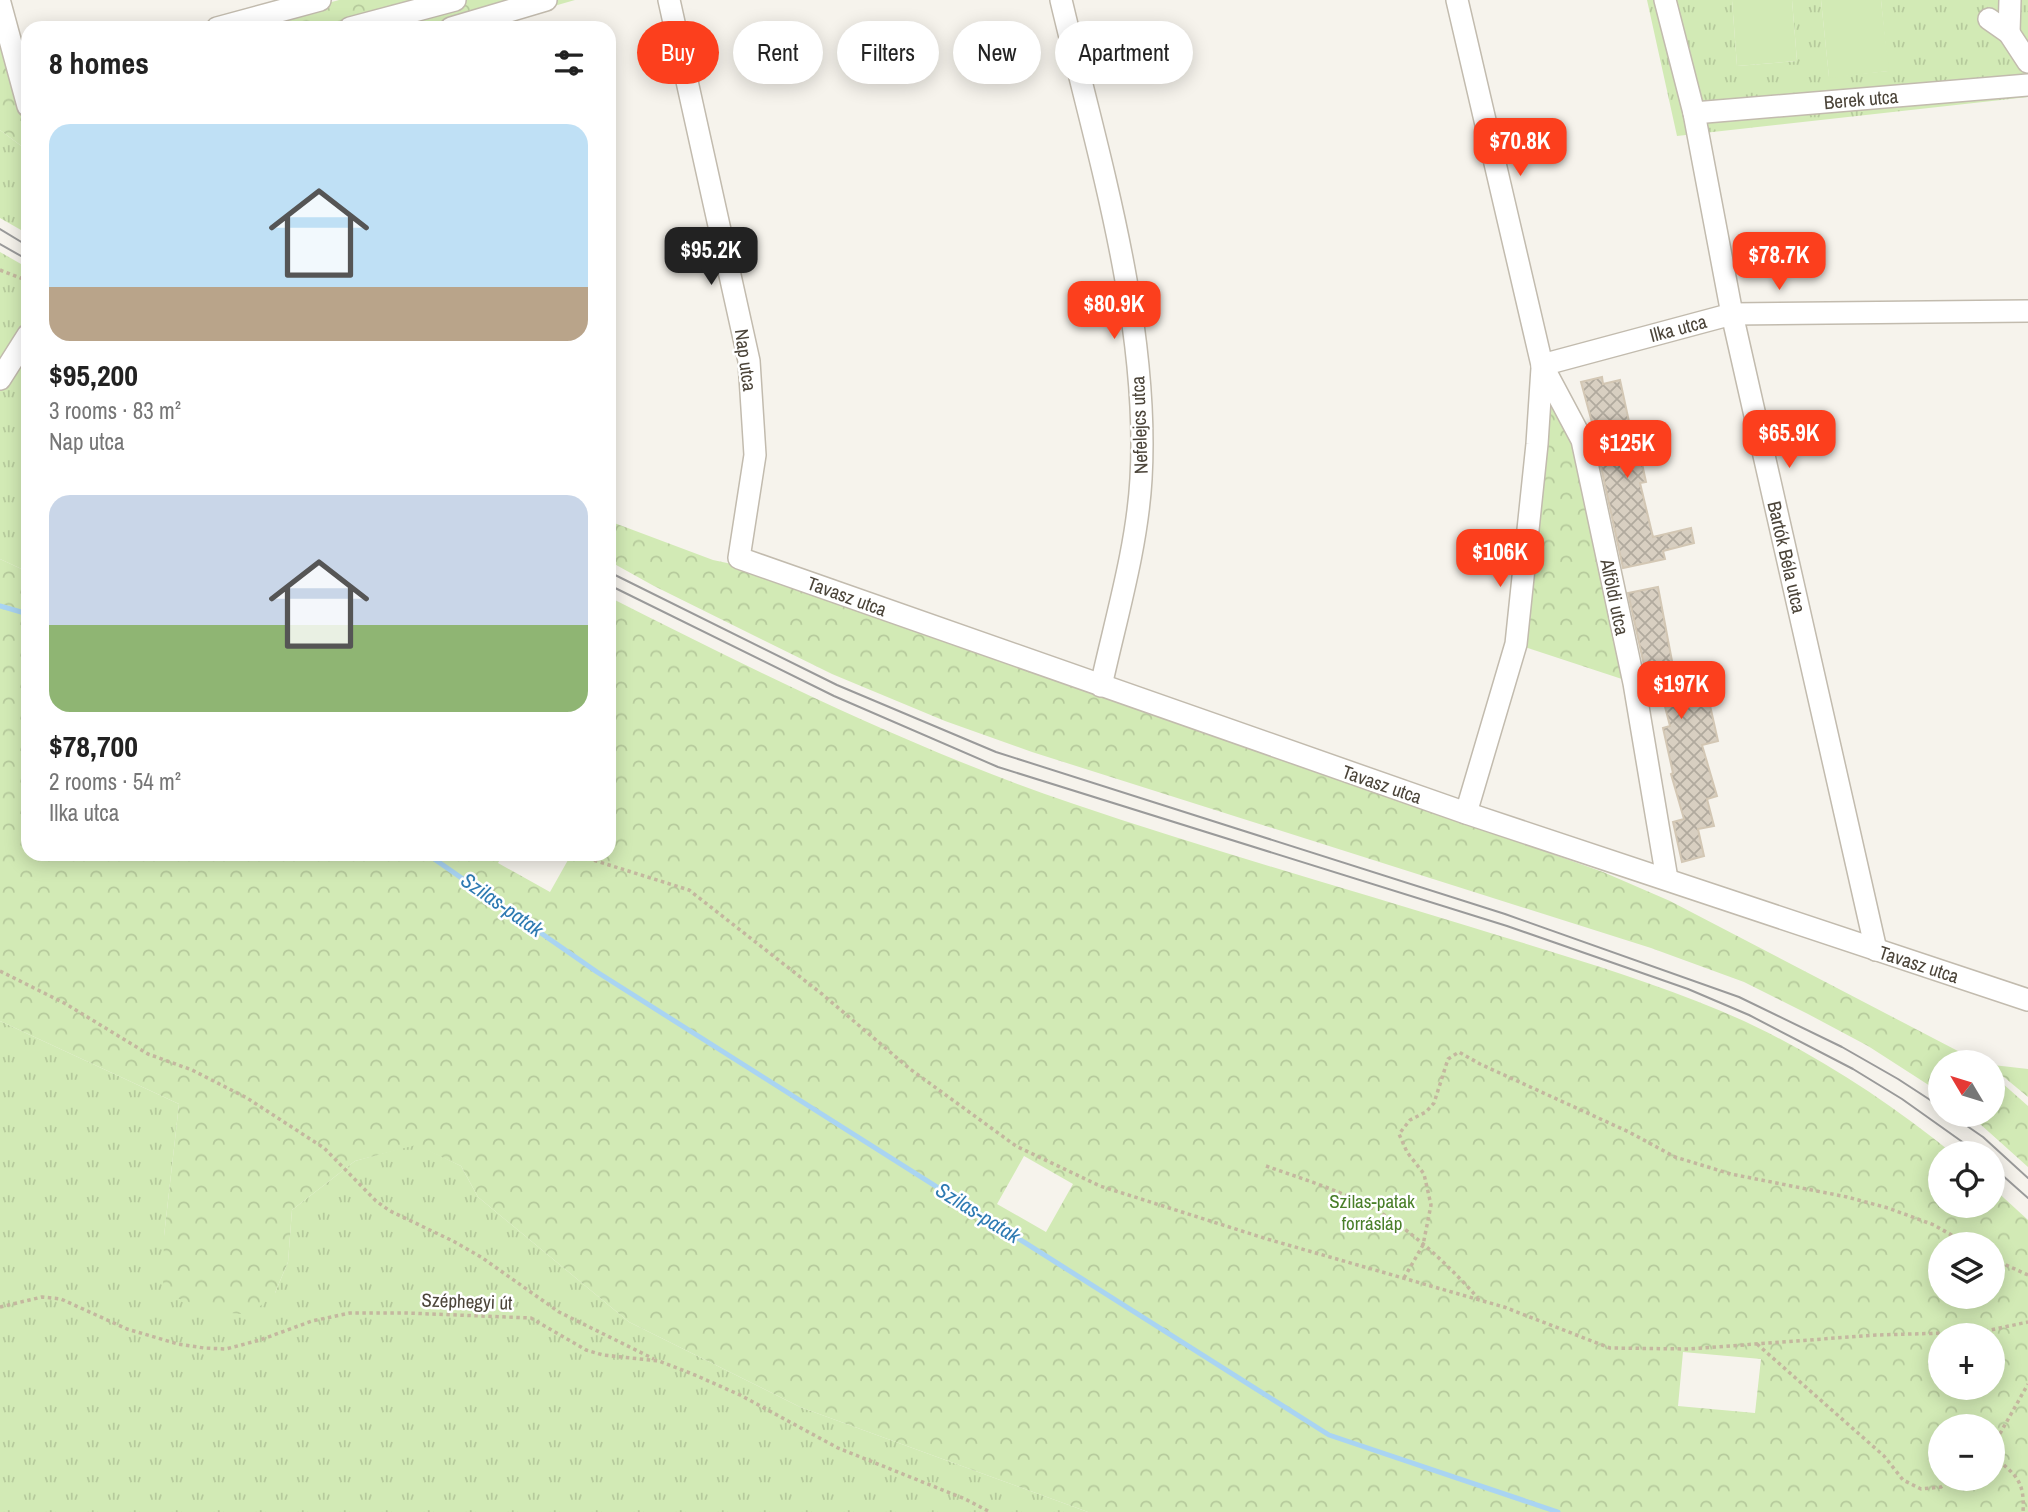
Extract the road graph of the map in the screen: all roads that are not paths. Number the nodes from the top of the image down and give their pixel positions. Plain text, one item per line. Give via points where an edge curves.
1 (320, 0) edge
2 (455, 0) edge
3 (546, 0) edge
4 (669, 0) edge
5 (1061, 0) edge
6 (1457, 0) edge
7 (1665, 0) edge
8 (2010, 0) edge
9 (0, 4) edge
10 (1989, 19) dead end
11 (243, 21) edge
12 (376, 21) edge
13 (475, 21) edge
14 (2009, 33) junction
15 (2028, 62) edge
16 (21, 80) edge
17 (2028, 85) edge
18 (1694, 113) junction
19 (2028, 311) edge
20 (1732, 314) junction
21 (21, 346) edge
22 (1542, 365) junction
23 (0, 379) edge
24 (739, 558) joint
25 (1101, 686) junction
26 (1466, 813) junction
27 (1667, 878) junction
28 (1877, 950) junction
29 (2028, 1000) edge

1 - 11 street
2 - 12 street
3 - 13 street
4 - 24 street, Nap utca via 749,361 755,455
5 - 25 street, Nefelejcs utca via 1131,304 1142,427 1137,519
6 - 22 street, Alföldi utca
7 - 18 street, Bartók Béla utca
8 - 14 street
9 - 16 street
10 - 14 street
14 - 15 street
17 - 18 street, Berek utca
18 - 20 street, Bartók Béla utca
19 - 20 street, Ilka utca
20 - 22 street, Ilka utca
20 - 28 street, Bartók Béla utca
21 - 23 street
22 - 26 street, Alföldi utca via 1516,644
22 - 27 street, Alföldi utca via 1582,440 1634,683
24 - 25 street, Tavasz utca
25 - 26 street, Tavasz utca
26 - 27 street, Tavasz utca
27 - 28 street, Tavasz utca
28 - 29 street, Tavasz utca

